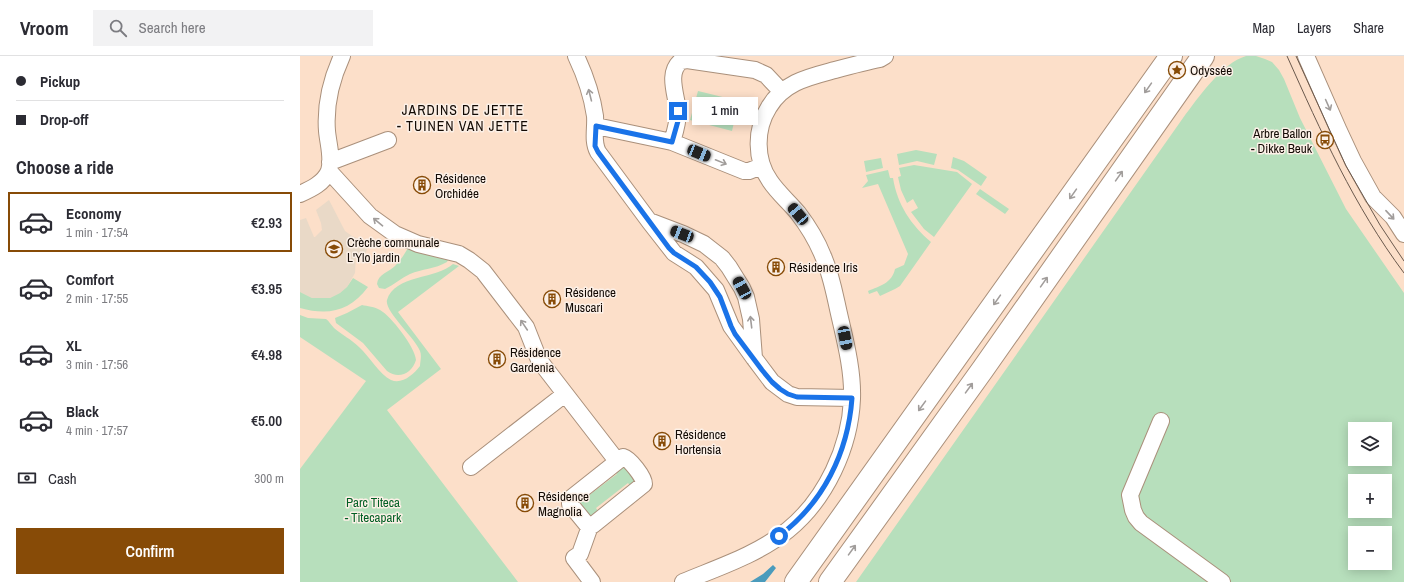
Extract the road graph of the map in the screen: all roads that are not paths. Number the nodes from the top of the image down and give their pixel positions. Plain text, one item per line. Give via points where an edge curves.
1 (342, 56) edge
2 (576, 56) edge
3 (885, 56) edge
4 (1170, 56) edge
5 (1202, 56) edge
6 (1306, 56) edge
7 (782, 92) junction
8 (596, 126) junction
9 (388, 140) dead end
10 (672, 142) junction
11 (329, 166) junction
12 (762, 166) junction
13 (300, 194) edge
14 (649, 221) junction
15 (1404, 234) edge
16 (754, 358) junction
17 (565, 394) junction
18 (852, 398) junction
19 (1161, 421) dead end
20 (618, 461) junction
21 (471, 467) dead end
22 (590, 526) junction
23 (592, 582) edge
24 (683, 582) edge
25 (796, 582) edge
26 (830, 582) edge
27 (1222, 582) edge

1 - 11 street via 333,78 327,105
8 -> 2 street via 588,85
3 - 7 street via 800,80
4 -> 25 main road
26 -> 5 main road
6 -> 15 street via 1332,116 1370,192 1393,217
7 - 10 street via 766,75 755,70 681,61 673,73 678,121
7 - 12 street via 770,105 760,128 759,150
8 - 10 street
8 - 14 street via 595,146 598,152
9 - 11 street
10 -> 12 street via 738,169 749,171
11 - 13 street via 325,177 316,186
17 -> 11 street via 539,360 524,323 479,267 459,254 418,244 395,234 370,216
12 - 18 street via 770,182 798,214 816,241 830,272 849,359
14 - 16 street via 674,253 696,267 710,282 720,297 731,326
16 -> 14 street via 747,303 742,288 729,267 704,244
16 - 18 street via 772,382 788,394 797,397
17 - 20 street
17 - 21 street
18 - 24 street via 841,453 820,493 805,513 779,536 751,553
19 - 27 street via 1130,495 1133,510 1141,523
20 - 22 street via 570,499 570,504 586,525
20 - 22 street via 623,457 628,459 643,478 644,484
22 - 23 street via 580,554 574,558

